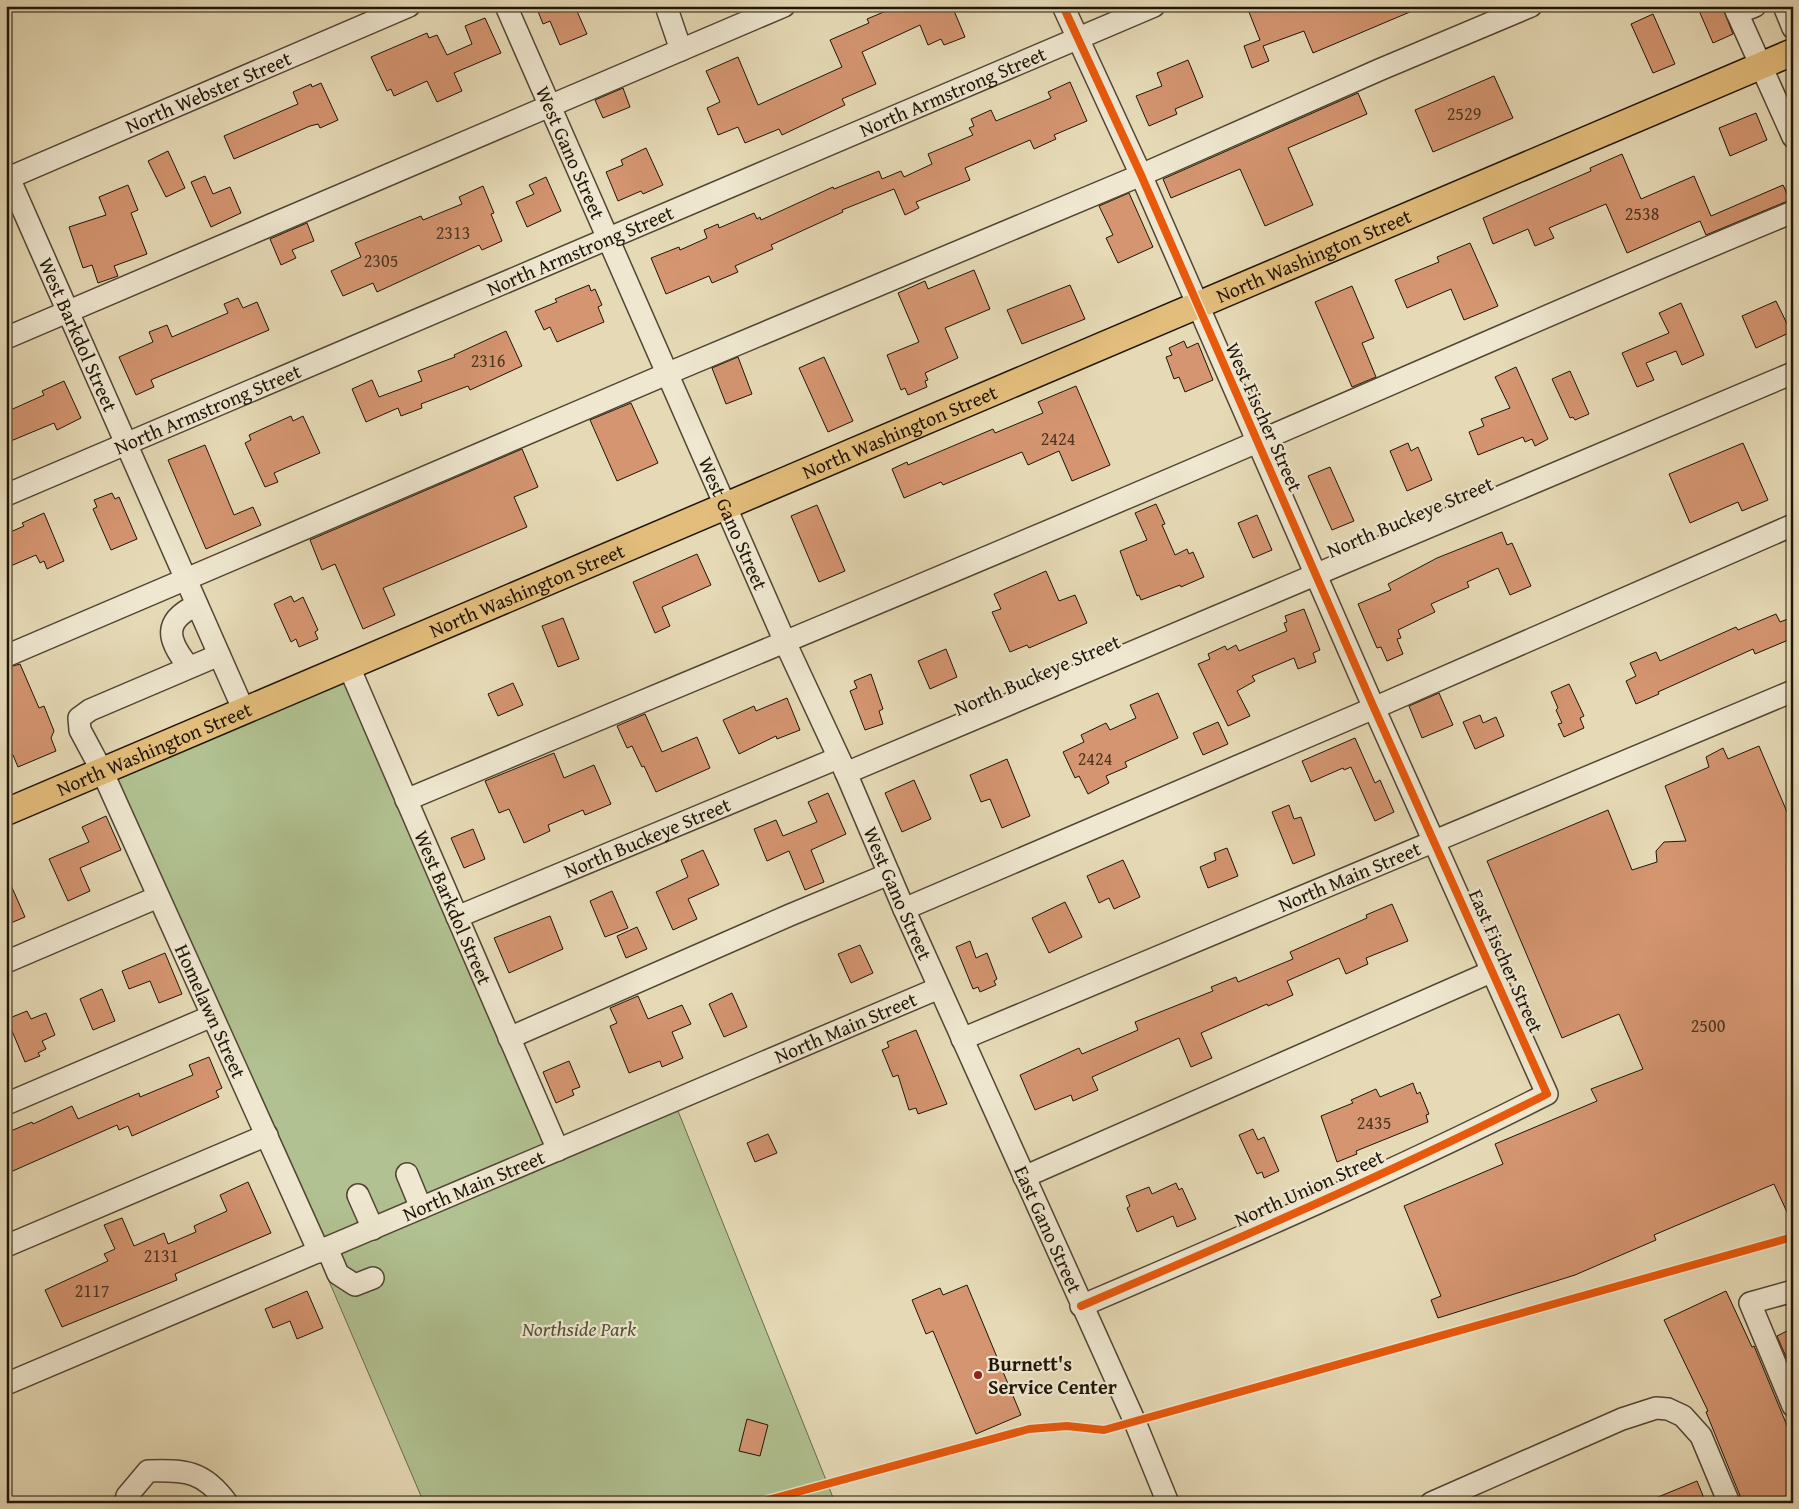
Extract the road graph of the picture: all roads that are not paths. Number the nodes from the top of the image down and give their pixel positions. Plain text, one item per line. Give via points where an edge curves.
1 (409, 6) edge
2 (506, 6) edge
3 (666, 6) edge
4 (784, 6) edge
5 (1063, 6) edge
6 (1154, 6) edge
7 (1531, 6) edge
8 (1784, 6) edge
9 (1742, 9) edge
10 (1793, 28) edge
11 (1077, 39) junction
12 (681, 50) junction
13 (1793, 52) edge
14 (1761, 65) junction
15 (549, 106) junction
16 (1793, 136) edge
17 (1141, 176) junction
18 (8, 178) edge
19 (1793, 212) edge
20 (608, 239) junction
21 (1196, 305) junction
22 (66, 312) junction
23 (6, 338) edge
24 (1793, 373) edge
25 (667, 374) junction
26 (1257, 442) junction
27 (125, 445) junction
28 (6, 495) edge
29 (726, 506) junction
30 (1793, 525) edge
31 (1317, 574) junction
32 (186, 579) junction
33 (197, 605) junction
34 (785, 642) junction
35 (219, 655) junction
36 (6, 656) edge
37 (189, 667) junction
38 (348, 667) junction
39 (1793, 691) edge
40 (1374, 708) junction
41 (244, 711) junction
42 (842, 765) junction
43 (102, 771) junction
44 (406, 800) junction
45 (6, 812) edge
46 (1435, 841) junction
47 (889, 874) junction
48 (158, 897) junction
49 (904, 909) junction
50 (457, 917) junction
51 (6, 962) edge
52 (1493, 971) junction
53 (939, 988) junction
54 (212, 1016) junction
55 (508, 1038) junction
56 (962, 1039) junction
57 (1548, 1094) joint
58 (6, 1104) edge
59 (267, 1135) junction
60 (558, 1150) junction
61 (407, 1174) dead end
62 (1024, 1176) junction
63 (358, 1195) dead end
64 (422, 1208) junction
65 (373, 1229) junction
66 (6, 1246) edge
67 (323, 1250) junction
68 (373, 1278) dead end
69 (1793, 1291) edge
70 (1081, 1306) junction
71 (6, 1384) edge
72 (1793, 1406) edge
73 (125, 1503) edge
74 (227, 1503) edge
75 (1168, 1503) edge
76 (1431, 1503) edge
77 (1729, 1503) edge

1 - 18 street, North Webster Street
2 - 15 street, West Gano Street
3 - 12 street
4 - 12 street
5 - 11 street, West Fischer Street
6 - 11 street, North Armstrong Street
7 - 17 street
8 - 10 street
9 - 14 street
11 - 17 street, West Fischer Street
11 - 20 street, North Armstrong Street
12 - 15 street
13 - 14 main road, North Washington Street
14 - 16 street
14 - 21 main road, North Washington Street
15 - 20 street, West Gano Street
15 - 22 street
17 - 21 street, West Fischer Street
17 - 25 street
18 - 22 street, West Barkdol Street
19 - 26 street
20 - 25 street, West Gano Street
20 - 27 street, North Armstrong Street
21 - 26 street, West Fischer Street
21 - 29 main road, North Washington Street
22 - 23 street
22 - 27 street, West Barkdol Street
24 - 31 street, North Buckeye Street
25 - 29 street, West Gano Street
25 - 32 street
26 - 31 street, West Fischer Street
26 - 34 street
27 - 28 street, North Armstrong Street
27 - 32 street, West Barkdol Street
29 - 34 street, West Gano Street
29 - 38 main road, North Washington Street
30 - 40 street
31 - 40 street, West Fischer Street
31 - 42 street, North Buckeye Street
32 - 33 street, West Barkdol Street
32 - 36 street
33 - 35 street, West Barkdol Street
33 - 37 street via 174,619 171,631 177,652
34 - 42 street, West Gano Street
34 - 44 street
35 - 37 street
35 - 41 street, West Barkdol Street
37 - 43 street, Homelawn Street via 90,710 79,718 80,730
38 - 41 main road, North Washington Street
38 - 44 street, West Barkdol Street
39 - 46 street, North Main Street
40 - 46 street, West Fischer Street
40 - 49 street
41 - 43 main road, North Washington Street
42 - 47 street, West Gano Street
42 - 50 street, North Buckeye Street
43 - 45 main road, North Washington Street
43 - 48 street, Homelawn Street
44 - 50 street, West Barkdol Street
46 - 52 street, East Fischer Street
46 - 56 street, North Main Street
47 - 49 street, West Gano Street
47 - 55 street
48 - 51 street
48 - 54 street, Homelawn Street
49 - 53 street, West Gano Street
50 - 55 street, West Barkdol Street
52 - 57 street, East Fischer Street
52 - 62 street
53 - 56 street, West Gano Street
53 - 60 street, North Main Street
54 - 58 street
54 - 59 street, Homelawn Street
55 - 60 street, West Barkdol Street
56 - 62 street, East Gano Street
57 - 70 street, North Union Street via 1458,1139
59 - 66 street
59 - 67 street, Homelawn Street
60 - 64 street, North Main Street via 518,1177
61 - 64 street
62 - 70 street, East Gano Street
63 - 65 street
64 - 65 street, North Main Street
65 - 67 street, North Main Street
67 - 68 street, Homelawn Street via 338,1274 355,1285
67 - 71 street, North Main Street
69 - 72 street via 1750,1303
70 - 75 street, East Gano Street
73 - 74 street via 148,1471 180,1470 214,1484
76 - 77 street via 1622,1418 1656,1408 1683,1416 1701,1436

